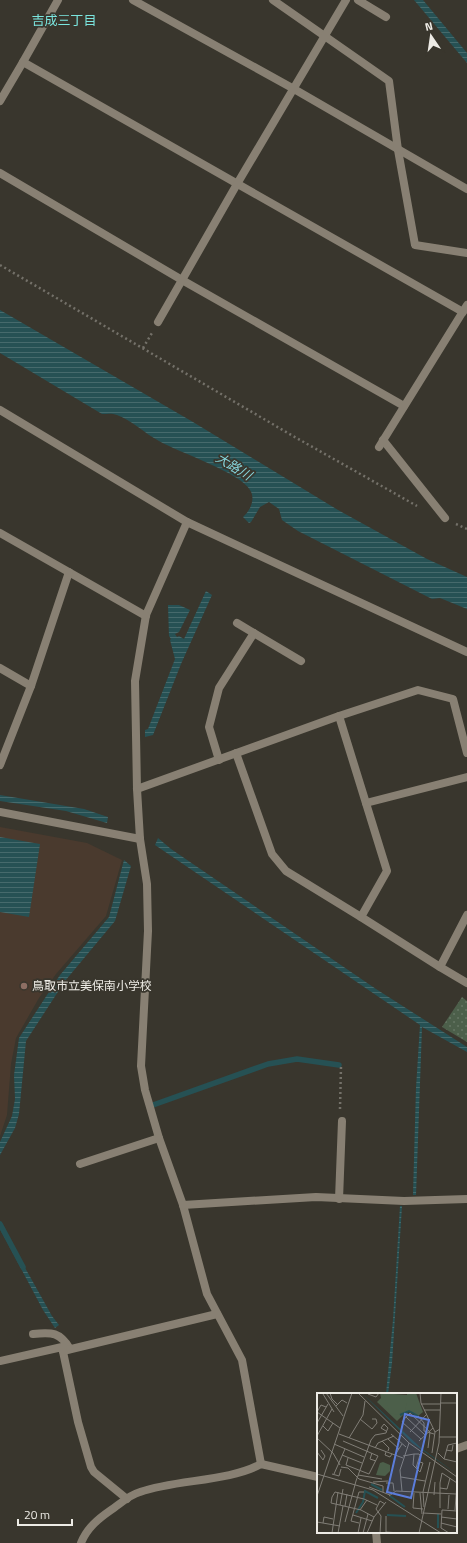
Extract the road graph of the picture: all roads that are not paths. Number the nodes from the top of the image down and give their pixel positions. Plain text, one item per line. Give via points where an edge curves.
1 (58, 0) edge
2 (133, 0) edge
3 (273, 0) edge
4 (346, 0) edge
5 (358, 0) edge
6 (386, 17) dead end
7 (324, 37) junction
8 (23, 62) junction
9 (294, 89) junction
10 (0, 101) edge
11 (398, 150) junction
12 (0, 174) edge
13 (237, 184) junction
14 (467, 189) edge
15 (467, 253) edge
16 (182, 280) junction
17 (467, 304) edge
18 (463, 312) junction
19 (158, 322) road end
20 (404, 406) junction
21 (0, 410) edge
22 (445, 518) road end
23 (187, 522) junction
24 (0, 533) edge
25 (70, 572) junction
26 (146, 616) junction
27 (237, 623) dead end
28 (254, 633) junction
29 (467, 652) edge
30 (301, 661) dead end
31 (0, 668) edge
32 (31, 686) junction
33 (339, 716) junction
34 (467, 753) edge
35 (236, 754) junction
36 (219, 760) junction
37 (0, 765) edge
38 (467, 777) edge
39 (137, 789) junction
40 (366, 803) junction
41 (0, 812) edge
42 (140, 839) junction
43 (467, 915) edge
44 (361, 917) junction
45 (440, 967) junction
46 (467, 983) edge
47 (342, 1121) road end
48 (159, 1138) junction
49 (80, 1164) dead end
50 (339, 1199) junction
51 (467, 1199) edge
52 (183, 1205) junction
53 (217, 1314) junction
54 (33, 1334) dead end
55 (67, 1350) junction
56 (0, 1361) edge
57 (467, 1445) edge
58 (457, 1449) edge
59 (261, 1464) junction
60 (317, 1477) edge
61 (127, 1499) junction
62 (376, 1533) edge
63 (81, 1543) edge
64 (377, 1543) edge

1 - 8 street
2 - 9 street
3 - 7 street
4 - 7 street
5 - 6 street
7 - 9 street
7 - 11 street via 389,81
8 - 10 street
8 - 13 street
9 - 11 street
9 - 13 street
11 - 14 street
11 - 15 street via 415,245
12 - 16 street
13 - 16 street
13 - 18 street
16 - 19 street
16 - 20 street
17 - 18 street
18 - 20 street
20 - 22 street via 381,443
21 - 23 street
23 - 26 street
23 - 29 street
24 - 25 street
25 - 26 street
25 - 32 street
26 - 39 street via 135,681
27 - 28 street
28 - 30 street
28 - 36 street via 219,688 209,727
31 - 32 street
32 - 37 street
33 - 34 street via 418,690 453,699
33 - 35 street
33 - 40 street
35 - 36 street
35 - 44 street via 272,854 286,871
36 - 39 street
38 - 40 street
39 - 42 street
40 - 44 street via 388,871
41 - 42 street
42 - 48 street via 147,884 148,931 141,1066
43 - 45 street
44 - 45 street
45 - 46 street
47 - 50 street
48 - 49 street
48 - 52 street
50 - 51 street
50 - 52 street via 316,1197
52 - 53 street via 207,1294
53 - 55 street
53 - 59 street via 242,1360
54 - 55 street via 56,1334 64,1339
55 - 56 street via 62,1347
55 - 61 street via 78,1422 91,1467
57 - 58 street
59 - 60 street
59 - 61 street via 231,1474 138,1492
61 - 63 street via 92,1524
62 - 64 street

